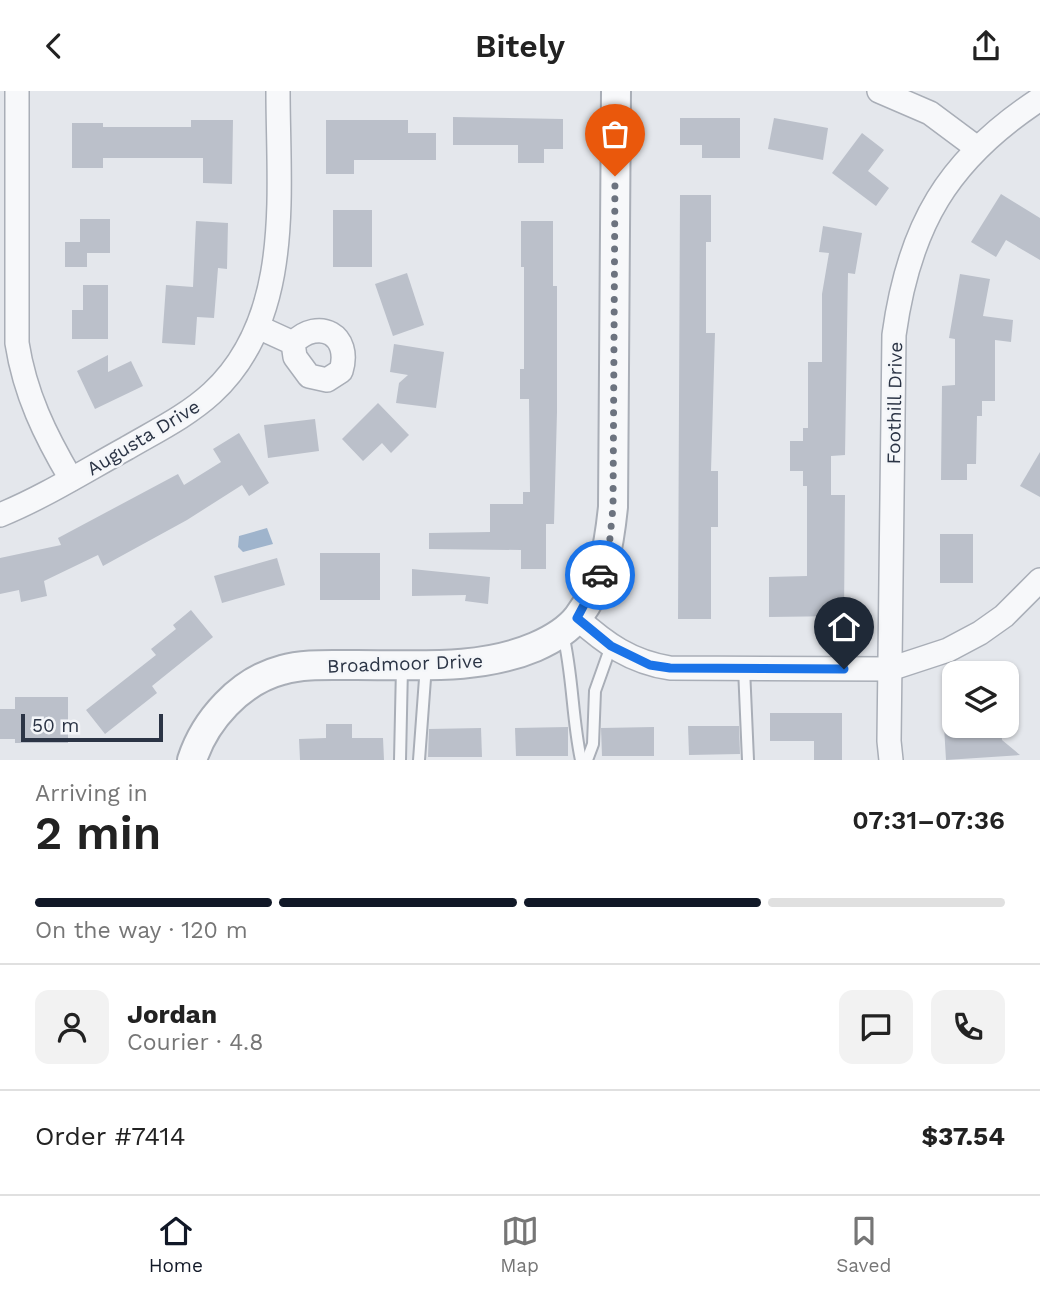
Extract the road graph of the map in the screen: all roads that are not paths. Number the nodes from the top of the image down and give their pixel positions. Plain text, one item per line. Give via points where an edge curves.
1 (17, 91) edge
2 (278, 91) edge
3 (616, 91) edge
4 (879, 91) edge
5 (1040, 99) edge
6 (977, 148) junction
7 (258, 327) junction
8 (293, 344) dead end
9 (71, 479) junction
10 (0, 515) edge
11 (1040, 580) edge
12 (570, 625) junction
13 (611, 646) junction
14 (414, 664) junction
15 (744, 667) junction
16 (890, 669) junction
17 (192, 760) edge
18 (400, 760) edge
19 (419, 760) edge
20 (581, 760) edge
21 (587, 760) edge
22 (748, 760) edge
23 (891, 760) edge

1 - 9 street via 17,343 32,404
2 - 7 street, Augusta Drive via 275,265
3 - 12 street via 613,507 604,567
4 - 6 street via 930,113
5 - 6 street, Foothill Drive
6 - 16 street, Foothill Drive via 939,197 922,228 900,291 894,335
7 - 8 street
7 - 9 street, Augusta Drive via 233,369 188,413
9 - 10 street, Augusta Drive
11 - 16 street via 980,633 948,650
12 - 13 street
12 - 14 street, Broadmoor Drive via 528,650 495,660
12 - 20 lane via 575,734
13 - 15 street via 635,661 660,667
13 - 21 lane via 595,691 593,744
14 - 17 street, Broadmoor Drive via 310,665 281,670 248,686 223,707 205,730
14 - 18 lane
14 - 19 lane
15 - 16 street
15 - 22 lane
16 - 23 street, Foothill Drive

